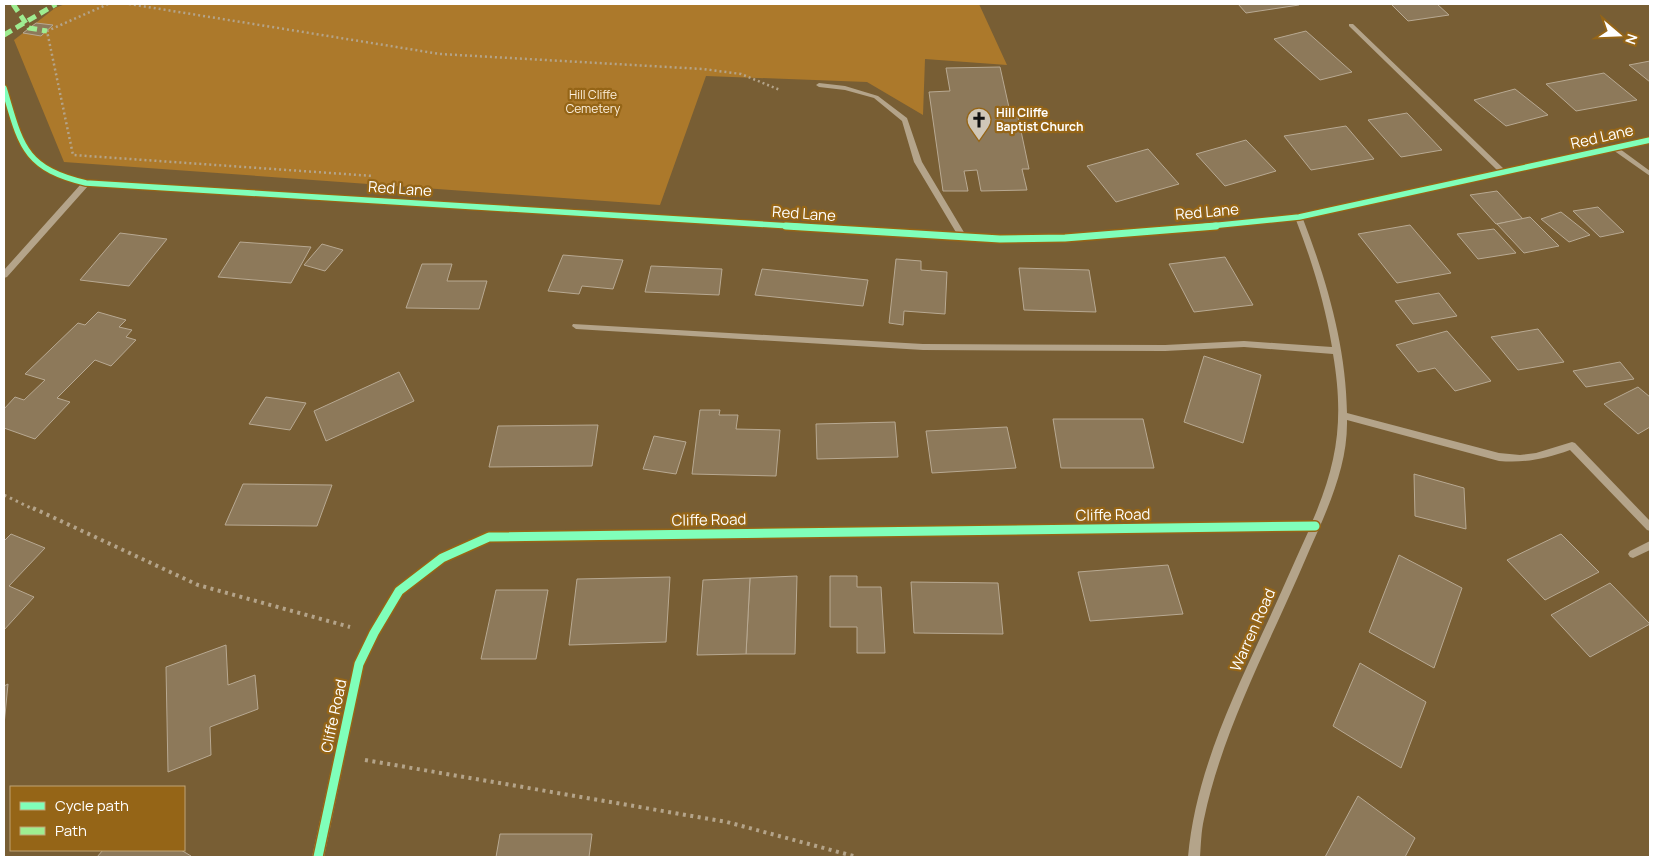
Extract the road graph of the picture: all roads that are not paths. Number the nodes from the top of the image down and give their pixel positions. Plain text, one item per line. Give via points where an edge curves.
1 (1351, 25) dead end
2 (818, 85) dead end
3 (4, 88) edge
4 (1650, 140) edge
5 (1614, 148) junction
6 (1504, 173) junction
7 (1650, 174) edge
8 (86, 183) junction
9 (1299, 217) junction
10 (963, 237) junction
11 (4, 275) edge
12 (576, 326) dead end
13 (1336, 351) junction
14 (1344, 416) junction
15 (1315, 526) junction
16 (1650, 527) edge
17 (1650, 545) edge
18 (1633, 554) dead end
19 (318, 857) edge
20 (1194, 857) edge

1 - 6 street
2 - 10 street via 845,88 876,97 905,120 918,162
3 - 8 street, Red Lane via 21,143 31,158 56,176
4 - 5 street, Red Lane
5 - 6 street, Red Lane
5 - 7 street
6 - 9 street, Red Lane
8 - 10 street, Red Lane
8 - 11 street
9 - 10 street, Red Lane via 1065,238
9 - 13 street, Warren Road via 1325,297
12 - 13 street via 923,347 1165,348 1244,344
13 - 14 street, Warren Road
14 - 15 street, Warren Road via 1340,454
14 - 16 street via 1518,460 1535,459 1572,446
15 - 19 street, Cliffe Road via 489,537 442,558 399,591 374,634 359,664
15 - 20 street, Warren Road via 1232,712 1198,821
17 - 18 street

